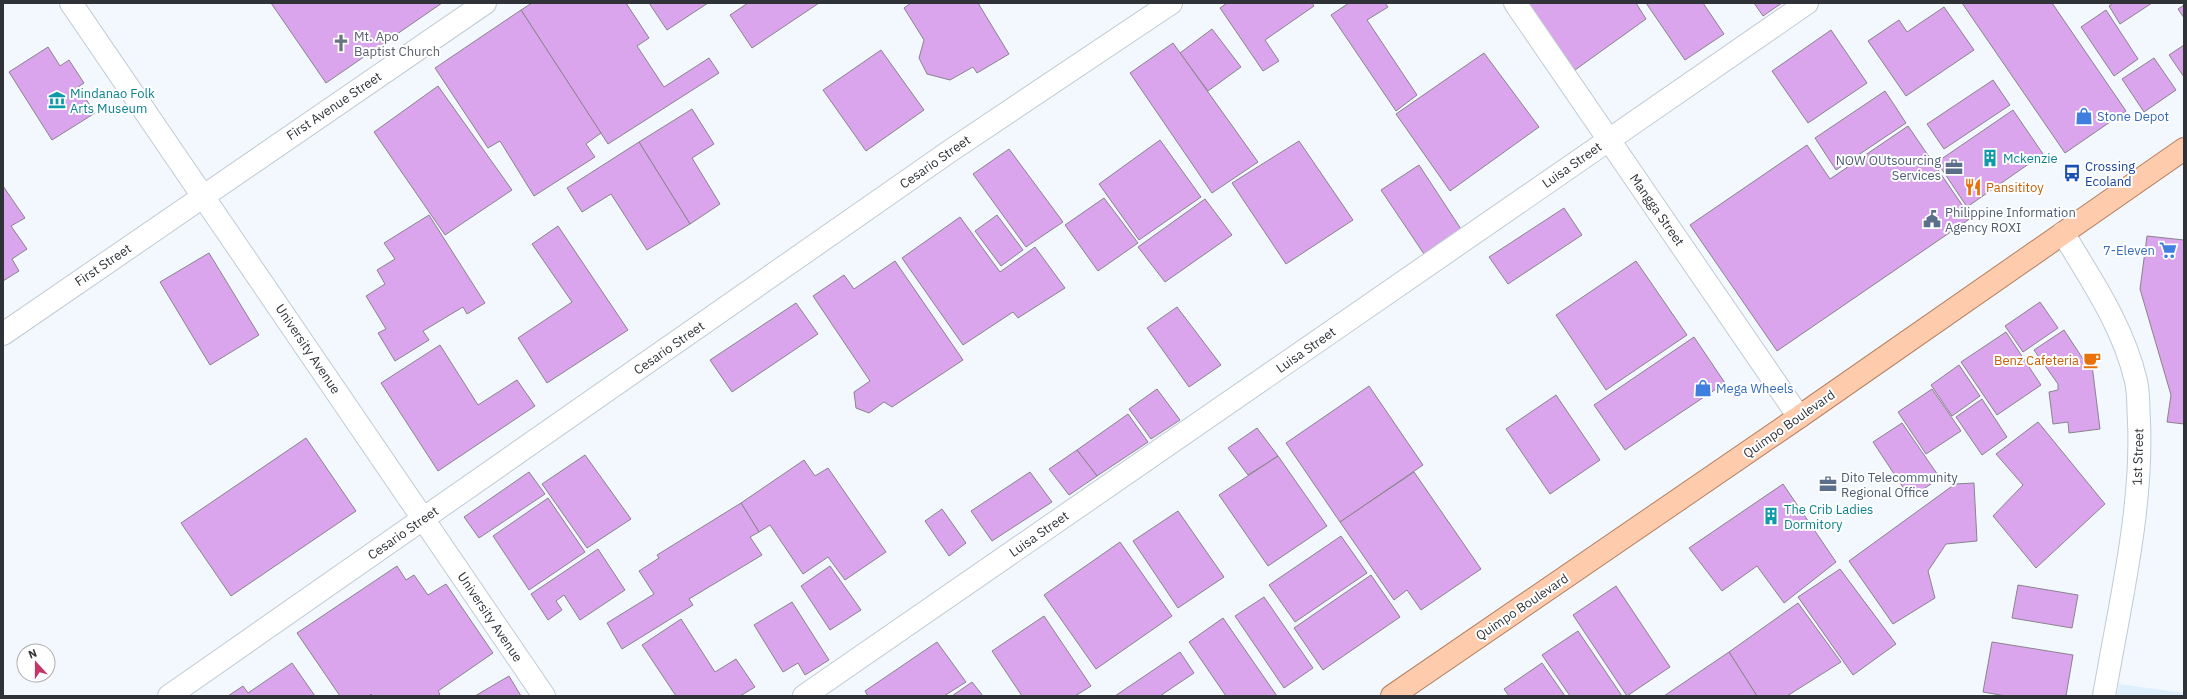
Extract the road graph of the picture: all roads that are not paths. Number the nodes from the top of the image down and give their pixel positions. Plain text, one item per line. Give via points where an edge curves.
1 (71, 3) edge
2 (485, 3) edge
3 (1172, 3) edge
4 (1515, 3) edge
5 (1807, 3) edge
6 (1609, 140) junction
7 (2184, 149) edge
8 (203, 196) junction
9 (2063, 233) junction
10 (3, 334) edge
11 (1799, 417) junction
12 (423, 519) junction
13 (169, 696) edge
14 (544, 696) edge
15 (804, 696) edge
16 (1392, 696) edge
17 (2104, 696) edge

1 - 8 street, University Avenue
2 - 8 street, First Avenue Street
3 - 12 street, Cesario Street via 950,151
4 - 6 street, Mangga Street
5 - 6 street, Luisa Street
6 - 11 street, Mangga Street
6 - 15 street, Luisa Street
7 - 9 main road, Quimpo Boulevard
8 - 10 street, First Street
8 - 12 street, University Avenue
9 - 11 main road, Quimpo Boulevard
9 - 17 street, 1st Street via 2108,307 2124,341 2137,383 2140,441 2135,513
11 - 16 main road, Quimpo Boulevard
12 - 13 street, Cesario Street
12 - 14 street, University Avenue

